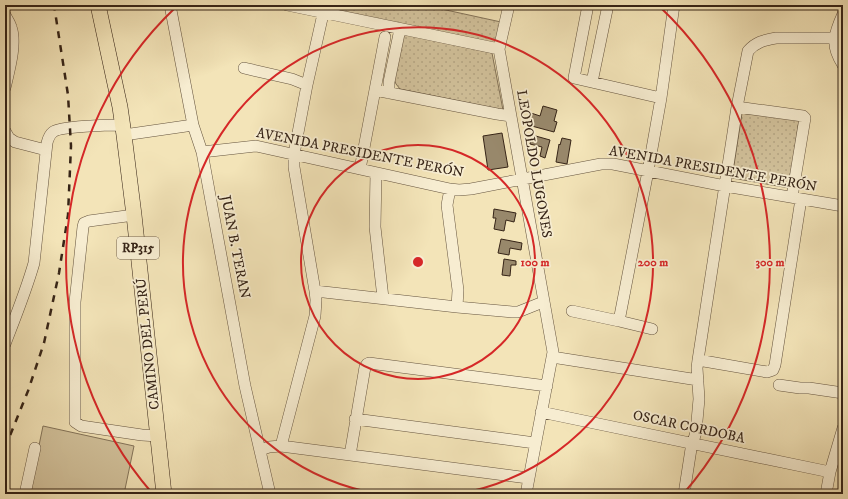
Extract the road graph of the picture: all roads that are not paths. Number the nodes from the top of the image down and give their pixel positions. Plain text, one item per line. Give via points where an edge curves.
1 (98, 5) edge
2 (170, 5) edge
3 (287, 5) edge
4 (509, 5) edge
5 (588, 5) edge
6 (608, 5) edge
7 (674, 5) edge
8 (324, 9) edge
9 (843, 14) edge
10 (5, 15) edge
11 (400, 29) junction
12 (385, 37) dead end
13 (834, 38) junction
14 (499, 49) junction
15 (843, 65) edge
16 (244, 68) dead end
17 (592, 82) junction
18 (307, 85) junction
19 (5, 88) edge
20 (375, 90) junction
21 (389, 93) junction
22 (661, 98) junction
23 (737, 107) junction
24 (511, 116) junction
25 (193, 125) junction
26 (124, 130) junction
27 (5, 131) edge
28 (10, 144) edge
29 (46, 150) junction
30 (202, 152) junction
31 (294, 154) junction
32 (360, 169) junction
33 (648, 171) junction
34 (376, 173) junction
35 (522, 179) junction
36 (725, 186) junction
37 (450, 189) junction
38 (796, 198) junction
39 (843, 206) edge
40 (134, 215) junction
41 (315, 291) junction
42 (383, 298) junction
43 (543, 302) junction
44 (457, 307) junction
45 (572, 311) dead end
46 (619, 321) junction
47 (652, 329) dead end
48 (5, 344) edge
49 (552, 357) junction
50 (698, 360) junction
51 (698, 380) junction
52 (779, 385) dead end
53 (547, 386) junction
54 (843, 393) edge
55 (542, 412) junction
56 (355, 419) junction
57 (843, 428) edge
58 (158, 436) junction
59 (535, 443) junction
60 (693, 444) junction
61 (282, 446) junction
62 (35, 448) dead end
63 (260, 450) junction
64 (350, 454) junction
65 (835, 469) edge
66 (528, 478) junction
67 (25, 494) edge
68 (164, 494) edge
69 (270, 494) edge
70 (526, 494) edge
71 (684, 494) edge
72 (826, 494) edge

1 - 26 main road, CAMINO DEL PERÚ / RP315
2 - 25 street, JUAN B. TERAN
3 - 8 street
4 - 14 street, LEOPOLDO LUGONES
5 - 17 street via 574,78
6 - 17 street
7 - 22 street
8 - 11 street
8 - 18 street
9 - 13 street
10 - 19 street via 13,36 13,51
11 - 14 street
11 - 21 street
12 - 20 street
13 - 15 street via 837,54
13 - 23 street via 776,38 752,46 748,51
14 - 24 street, LEOPOLDO LUGONES
16 - 18 street
17 - 22 street
18 - 31 street
20 - 21 street
20 - 32 street
21 - 24 street
22 - 33 street
23 - 36 street
23 - 38 street via 805,118
24 - 35 street, LEOPOLDO LUGONES
25 - 26 street
25 - 30 street, JUAN B. TERAN
26 - 29 street via 70,128 53,131 49,136
26 - 40 main road, CAMINO DEL PERÚ / RP315
27 - 28 street
28 - 29 street
29 - 48 street via 34,263
30 - 31 street, AVENIDA PRESIDENTE PERÓN via 256,146
30 - 63 street, JUAN B. TERAN via 245,386
31 - 32 street, AVENIDA PRESIDENTE PERÓN
31 - 41 street
32 - 34 street, AVENIDA PRESIDENTE PERÓN
33 - 35 street, AVENIDA PRESIDENTE PERÓN via 601,164
33 - 36 street, AVENIDA PRESIDENTE PERÓN
33 - 46 street
34 - 37 street, AVENIDA PRESIDENTE PERÓN
34 - 42 street via 375,227
35 - 37 street, AVENIDA PRESIDENTE PERÓN via 471,189
35 - 43 street, LEOPOLDO LUGONES
36 - 38 street, AVENIDA PRESIDENTE PERÓN
36 - 50 street
37 - 44 street via 447,205 458,290
38 - 39 street, AVENIDA PRESIDENTE PERÓN
38 - 50 street via 775,365 772,370 767,372
40 - 58 main road, CAMINO DEL PERÚ / RP315
40 - 58 street via 89,221 82,227 75,302 75,422 81,426
41 - 42 street
41 - 61 street via 314,323
42 - 44 street
43 - 44 street via 518,312
43 - 49 street, LEOPOLDO LUGONES
45 - 46 street
46 - 47 street
49 - 51 street
49 - 53 street, LEOPOLDO LUGONES
50 - 51 street
51 - 60 street via 699,399
52 - 54 street
53 - 55 street, LEOPOLDO LUGONES
53 - 56 street via 369,363 365,367
55 - 59 street, LEOPOLDO LUGONES
55 - 60 street, OSCAR CORDOBA
56 - 59 street
56 - 64 street
57 - 65 street
58 - 68 main road, CAMINO DEL PERÚ / RP315
59 - 66 street, LEOPOLDO LUGONES
60 - 65 street, OSCAR CORDOBA
60 - 71 street
61 - 63 street
61 - 64 street
62 - 67 street
63 - 69 street, JUAN B. TERAN
64 - 66 street
65 - 72 street
66 - 70 street, LEOPOLDO LUGONES

